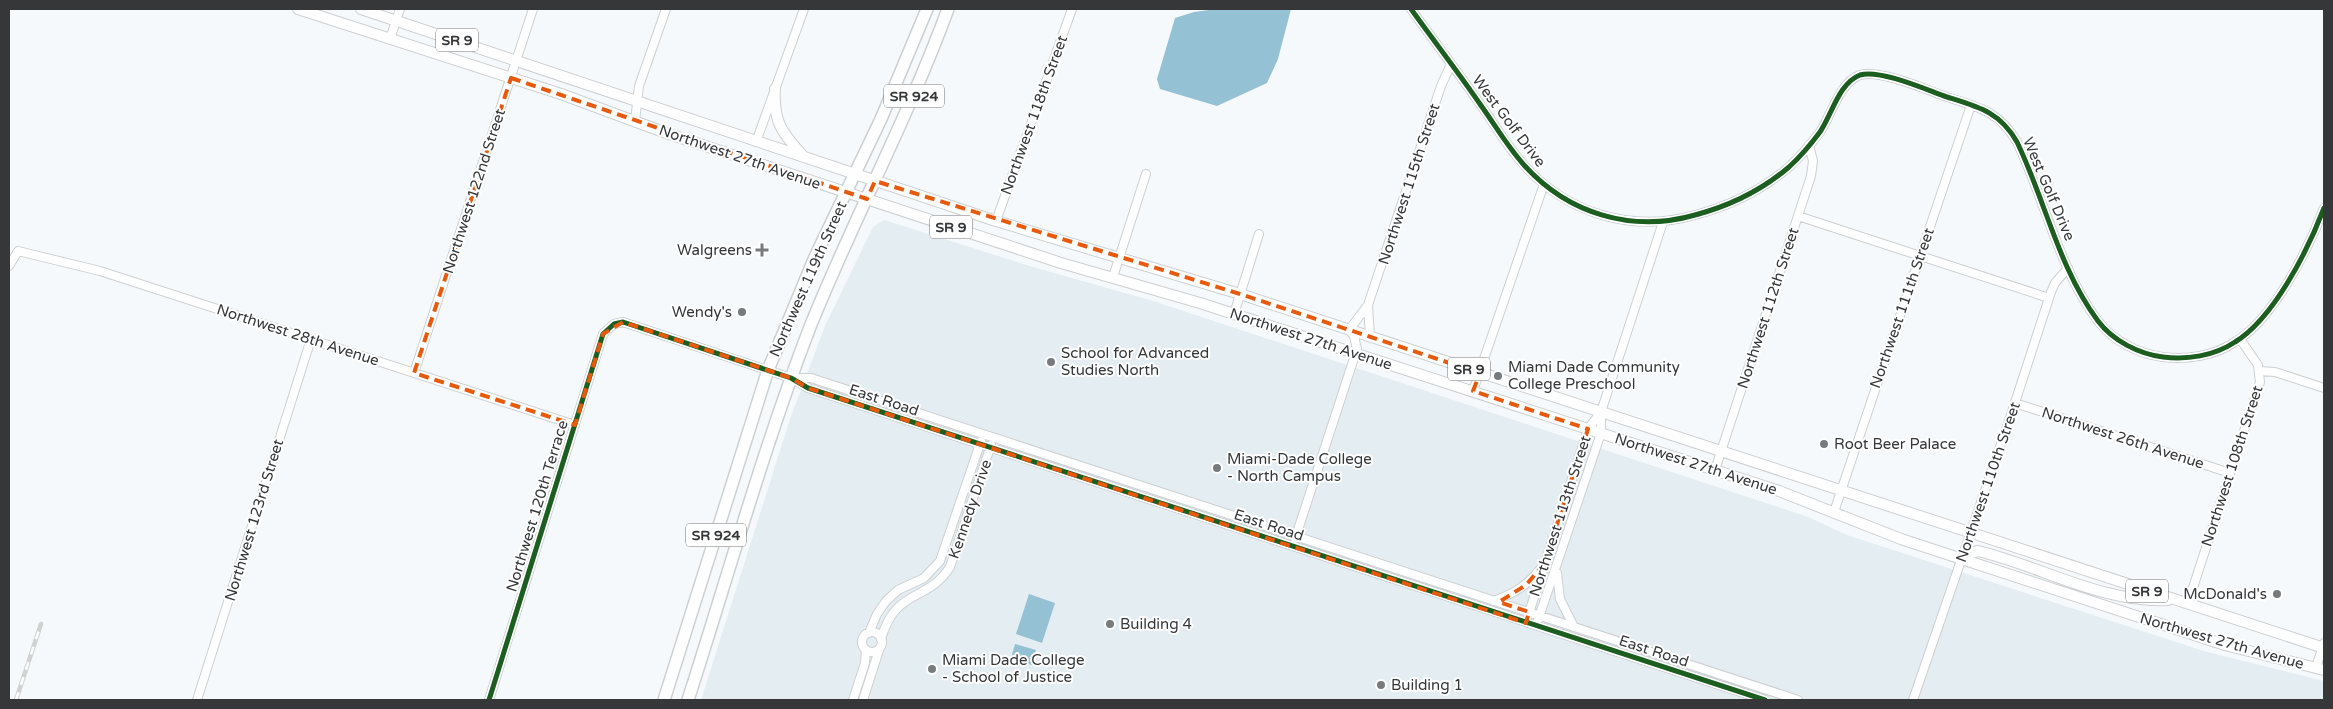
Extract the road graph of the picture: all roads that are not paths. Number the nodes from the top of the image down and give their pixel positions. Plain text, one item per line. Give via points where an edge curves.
1 (298, 9) edge
2 (361, 9) edge
3 (400, 9) edge
4 (533, 9) edge
5 (666, 9) edge
6 (804, 9) edge
7 (927, 9) edge
8 (948, 9) edge
9 (1072, 9) edge
10 (1411, 9) edge
11 (397, 20) junction
12 (390, 39) junction
13 (517, 59) junction
14 (1451, 64) junction
15 (511, 78) junction
16 (775, 89) junction
17 (638, 102) junction
18 (1971, 105) junction
19 (635, 121) junction
20 (756, 142) junction
21 (1809, 145) junction
22 (804, 158) junction
23 (855, 174) junction
24 (1146, 174) dead end
25 (875, 181) junction
26 (1544, 184) junction
27 (846, 192) junction
28 (867, 200) junction
29 (2324, 208) edge
30 (1798, 216) junction
31 (996, 221) junction
32 (1662, 222) junction
33 (1259, 234) dead end
34 (1920, 257) junction
35 (1119, 259) junction
36 (9, 266) edge
37 (2068, 268) junction
38 (1113, 278) junction
39 (1240, 294) junction
40 (2049, 298) junction
41 (1368, 305) junction
42 (1234, 314) junction
43 (614, 324) joint
44 (1348, 330) junction
45 (1370, 337) junction
46 (311, 339) junction
47 (2240, 339) junction
48 (1355, 354) junction
49 (768, 370) junction
50 (2260, 371) junction
51 (1480, 372) junction
52 (414, 373) junction
53 (791, 378) junction
54 (2324, 388) edge
55 (1473, 392) junction
56 (2015, 403) junction
57 (1601, 412) junction
58 (575, 425) junction
59 (1588, 429) junction
60 (1601, 433) junction
61 (983, 434) junction
62 (994, 438) junction
63 (980, 444) junction
64 (990, 447) junction
65 (1721, 452) junction
66 (1715, 470) junction
67 (2230, 473) junction
68 (1841, 491) junction
69 (1834, 512) junction
70 (1971, 533) junction
71 (1296, 536) junction
72 (1293, 546) junction
73 (1961, 560) junction
74 (1544, 564) junction
75 (1557, 568) junction
76 (2175, 600) junction
77 (1494, 601) junction
78 (2188, 604) junction
79 (1529, 612) junction
80 (1539, 615) junction
81 (1526, 623) junction
82 (1536, 625) junction
83 (1574, 627) junction
84 (869, 634) junction
85 (881, 639) junction
86 (2324, 647) edge
87 (866, 650) junction
88 (879, 650) junction
89 (2320, 669) edge
90 (197, 700) edge
91 (488, 700) edge
92 (664, 700) edge
93 (688, 700) edge
94 (852, 700) edge
95 (863, 700) edge
96 (1764, 700) edge
97 (1798, 700) edge
98 (1914, 700) edge

1 - 12 main road, Northwest 27th Avenue / SR 9
2 - 11 main road, Northwest 27th Avenue / SR 9
3 - 11 street
4 - 13 street, Northwest 122nd Street
5 - 17 street via 639,86
6 - 16 street
7 - 23 highway, Northwest 119th Street / SR 924
8 - 25 highway, Northwest 119th Street / SR 924 via 913,98
9 - 31 street, Northwest 118th Street
10 - 14 street, West Golf Drive
11 - 12 street
11 - 13 main road, Northwest 27th Avenue / SR 9
12 - 15 main road, Northwest 27th Avenue / SR 9
13 - 15 street, Northwest 122nd Street
13 - 17 main road, Northwest 27th Avenue / SR 9
14 - 26 street, West Golf Drive via 1508,145
14 - 41 street, Northwest 115th Street
15 - 19 main road, Northwest 27th Avenue / SR 9
15 - 52 street, Northwest 122nd Street
16 - 20 street
16 - 22 main road via 777,120 784,135
17 - 19 street
17 - 20 main road, Northwest 27th Avenue / SR 9
18 - 21 street, West Golf Drive via 1884,76 1865,74 1847,85
18 - 34 street, Northwest 111th Street
18 - 37 street, West Golf Drive via 1995,115 2013,136
19 - 27 main road, Northwest 27th Avenue / SR 9
20 - 22 main road, Northwest 27th Avenue / SR 9
21 - 30 street, Northwest 112th Street via 1812,169
21 - 32 street, West Golf Drive via 1780,175 1745,196 1702,214
22 - 23 main road, Northwest 27th Avenue / SR 9
23 - 25 main road, Northwest 27th Avenue / SR 9
23 - 27 highway, Northwest 119th Street / SR 924
24 - 35 street
25 - 28 highway, Northwest 119th Street / SR 924
25 - 31 main road, Northwest 27th Avenue / SR 9
26 - 32 street, West Golf Drive via 1574,205 1604,216 1636,222
26 - 51 street
27 - 28 main road, Northwest 27th Avenue / SR 9
27 - 49 highway, Northwest 119th Street / SR 924
28 - 38 main road, Northwest 27th Avenue / SR 9
28 - 53 highway, Northwest 119th Street / SR 924 via 833,273
29 - 47 street via 2290,278 2259,321
30 - 34 street
30 - 65 street, Northwest 112th Street
31 - 35 main road, Northwest 27th Avenue / SR 9
32 - 57 street, Northwest 113th Street
33 - 39 street
34 - 40 street
34 - 68 street, Northwest 111th Street
35 - 38 street
35 - 39 main road, Northwest 27th Avenue / SR 9
36 - 46 street, Northwest 28th Avenue via 18,251 100,271
37 - 40 street, Northwest 110th Street via 2055,283
37 - 47 street, West Golf Drive via 2099,324 2115,338 2139,351 2163,357 2189,358 2213,352
38 - 42 main road, Northwest 27th Avenue / SR 9
39 - 42 street
39 - 44 main road, Northwest 27th Avenue / SR 9
40 - 56 street, Northwest 110th Street
41 - 44 street, Northwest 115th Street
41 - 45 street, Northwest 115th Street
42 - 48 main road, Northwest 27th Avenue / SR 9
43 - 49 street, East Road via 623,322
43 - 58 street, Northwest 120th Terrace via 603,334
44 - 45 main road, Northwest 27th Avenue / SR 9
44 - 48 street via 1356,342
45 - 51 main road, Northwest 27th Avenue / SR 9
46 - 52 street, Northwest 28th Avenue
46 - 90 street, Northwest 123rd Street
47 - 50 street, Northwest 108th Street
48 - 55 main road, Northwest 27th Avenue / SR 9
48 - 71 street
49 - 53 street, East Road
49 - 92 highway, Northwest 119th Street / SR 924
50 - 54 street via 2275,372
50 - 67 street, Northwest 108th Street via 2258,387
51 - 55 street
51 - 57 main road, Northwest 27th Avenue / SR 9
52 - 58 street, Northwest 28th Avenue
53 - 61 street, East Road via 811,378
53 - 63 street, East Road via 808,388
53 - 93 highway, Northwest 119th Street / SR 924
55 - 59 main road, Northwest 27th Avenue / SR 9
56 - 67 street, Northwest 26th Avenue
56 - 70 street, Northwest 110th Street
57 - 59 street, Northwest 113th Street
57 - 60 street, Northwest 113th Street
57 - 65 main road, Northwest 27th Avenue / SR 9
58 - 91 street, Northwest 120th Terrace
59 - 60 main road, Northwest 27th Avenue / SR 9
59 - 74 street, Northwest 113th Street
60 - 66 main road, Northwest 27th Avenue / SR 9
60 - 75 street, Northwest 113th Street
61 - 62 street, East Road
61 - 63 street, Kennedy Drive
62 - 64 street, Kennedy Drive
62 - 71 street, East Road
63 - 64 street, East Road
63 - 84 street, Kennedy Drive via 940,561 924,578 898,590 886,601
64 - 72 street, East Road
64 - 85 street, Kennedy Drive via 950,567 937,582 895,609
65 - 66 street, Northwest 112th Street
65 - 68 main road, Northwest 27th Avenue / SR 9
66 - 69 main road, Northwest 27th Avenue / SR 9
67 - 78 street, Northwest 108th Street
68 - 69 street, Northwest 111th Street
68 - 70 main road, Northwest 27th Avenue / SR 9
69 - 73 main road, Northwest 27th Avenue / SR 9
70 - 73 street, Northwest 110th Street
70 - 76 main road, Northwest 27th Avenue / SR 9
71 - 72 street
71 - 77 street, East Road
72 - 81 street, East Road
73 - 76 main road via 1978,551 2120,597 2145,601
73 - 89 main road, Northwest 27th Avenue / SR 9 via 2203,638
73 - 98 street, Northwest 110th Street
74 - 77 street via 1524,587
74 - 79 street, Northwest 113th Street
75 - 80 street, Northwest 113th Street
75 - 83 street via 1558,593
76 - 78 main road, Northwest 27th Avenue / SR 9
77 - 79 street, East Road
78 - 86 main road, Northwest 27th Avenue / SR 9
79 - 80 street, East Road
79 - 81 street, Northwest 113th Street
80 - 82 street, Northwest 113th Street
80 - 83 street, East Road
81 - 82 street, East Road
82 - 96 street, East Road
83 - 97 street, East Road
84 - 85 street via 876,633
84 - 87 street, Kennedy Drive via 862,642
85 - 88 street, Kennedy Drive
86 - 89 street
87 - 88 street
87 - 94 street, Kennedy Drive via 866,661
88 - 95 street, Kennedy Drive

